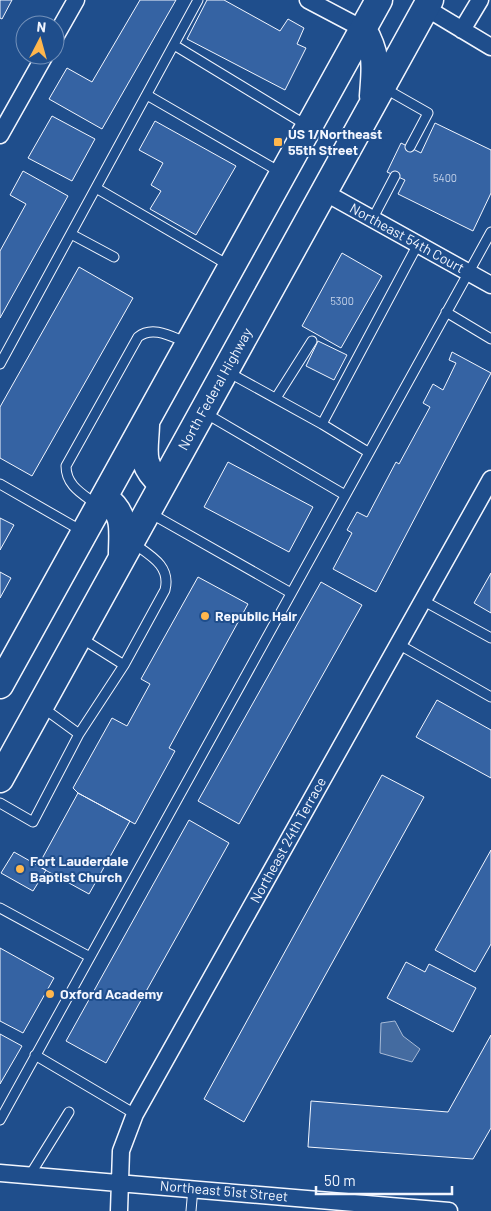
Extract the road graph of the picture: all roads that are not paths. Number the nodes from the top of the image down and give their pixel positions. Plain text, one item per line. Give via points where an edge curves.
1 (76, 0) edge
2 (198, 0) edge
3 (308, 0) edge
4 (379, 0) edge
5 (480, 0) edge
6 (425, 3) edge
7 (65, 19) edge
8 (363, 29) junction
9 (462, 30) junction
10 (174, 45) junction
11 (491, 48) edge
12 (39, 65) edge
13 (147, 95) junction
14 (377, 95) junction
15 (308, 127) junction
16 (0, 135) edge
17 (410, 147) dead end
18 (282, 174) junction
19 (395, 176) dead end
20 (96, 188) junction
21 (324, 192) junction
22 (373, 218) junction
23 (491, 232) edge
24 (71, 234) junction
25 (418, 244) junction
26 (114, 257) dead end
27 (231, 267) junction
28 (468, 272) junction
29 (491, 285) edge
30 (446, 312) junction
31 (491, 339) edge
32 (312, 341) dead end
33 (189, 343) junction
34 (0, 364) edge
35 (225, 370) junction
36 (276, 398) junction
37 (203, 412) junction
38 (146, 422) junction
39 (322, 424) junction
40 (368, 452) junction
41 (491, 479) edge
42 (0, 484) edge
43 (162, 484) junction
44 (345, 495) junction
45 (101, 502) junction
46 (147, 512) junction
47 (85, 532) junction
48 (126, 550) junction
49 (291, 593) junction
50 (422, 600) junction
51 (78, 637) junction
52 (491, 638) edge
53 (398, 644) junction
54 (124, 665) junction
55 (3, 675) edge
56 (491, 697) edge
57 (40, 706) junction
58 (79, 734) junction
59 (0, 779) edge
60 (0, 803) edge
61 (0, 908) edge
62 (90, 957) junction
63 (35, 1055) junction
64 (68, 1112) dead end
65 (135, 1114) junction
66 (0, 1120) edge
67 (0, 1174) edge
68 (30, 1176) junction
69 (121, 1182) junction
70 (193, 1188) junction
71 (399, 1209) edge
72 (119, 1211) edge
73 (191, 1211) edge
74 (449, 1211) edge

1 - 7 street
2 - 10 lane
3 - 8 street
4 - 8 main road
5 - 9 street
6 - 9 street
6 - 14 main road, North Federal Highway
8 - 14 main road via 373,47
8 - 15 main road
9 - 11 street
10 - 13 lane
10 - 15 lane
12 - 16 street
13 - 18 lane
13 - 20 lane
14 - 17 lane via 428,113
14 - 21 main road, North Federal Highway
15 - 18 main road
18 - 27 main road
19 - 22 lane
20 - 24 lane
20 - 27 lane
21 - 22 street, Northeast 54th Court
21 - 35 main road, North Federal Highway
22 - 25 street, Northeast 54th Court
23 - 28 lane
24 - 26 lane
24 - 34 lane
25 - 28 street, Northeast 54th Court
25 - 39 lane
27 - 33 main road
28 - 29 street, Northeast 54th Court
28 - 30 lane
30 - 31 lane
30 - 40 lane
32 - 36 lane
33 - 38 main road
33 - 45 lane via 156,331 145,331 138,337 66,466 71,485
35 - 36 lane
35 - 37 main road, North Federal Highway
36 - 39 lane
37 - 43 main road, North Federal Highway
37 - 44 lane
38 - 43 main road via 145,461 149,473
38 - 45 main road
39 - 40 lane
40 - 44 lane
41 - 50 street, Northeast 24th Terrace
42 - 47 lane
43 - 46 main road, North Federal Highway
44 - 49 lane
45 - 47 main road
45 - 48 main road via 115,506 122,518
46 - 48 main road, North Federal Highway
46 - 49 lane
47 - 55 main road
48 - 51 main road, North Federal Highway
48 - 54 lane via 159,562 166,571 167,581
49 - 62 lane
50 - 52 lane
50 - 53 street, Northeast 24th Terrace
51 - 54 lane
51 - 57 main road, North Federal Highway
53 - 56 lane
53 - 65 street, Northeast 24th Terrace
54 - 58 lane
57 - 58 lane
57 - 59 main road, North Federal Highway
58 - 60 lane via 33,822
61 - 62 lane
62 - 63 lane
63 - 65 lane
63 - 66 lane
64 - 68 lane
65 - 69 street, Northeast 24th Terrace via 121,1151
67 - 68 street, Northeast 51st Street
68 - 69 street, Northeast 51st Street
69 - 70 street, Northeast 51st Street
69 - 72 street, Northeast 24th Terrace
70 - 71 street, Northeast 51st Street
70 - 73 lane
71 - 74 street, Northeast 51st Street

